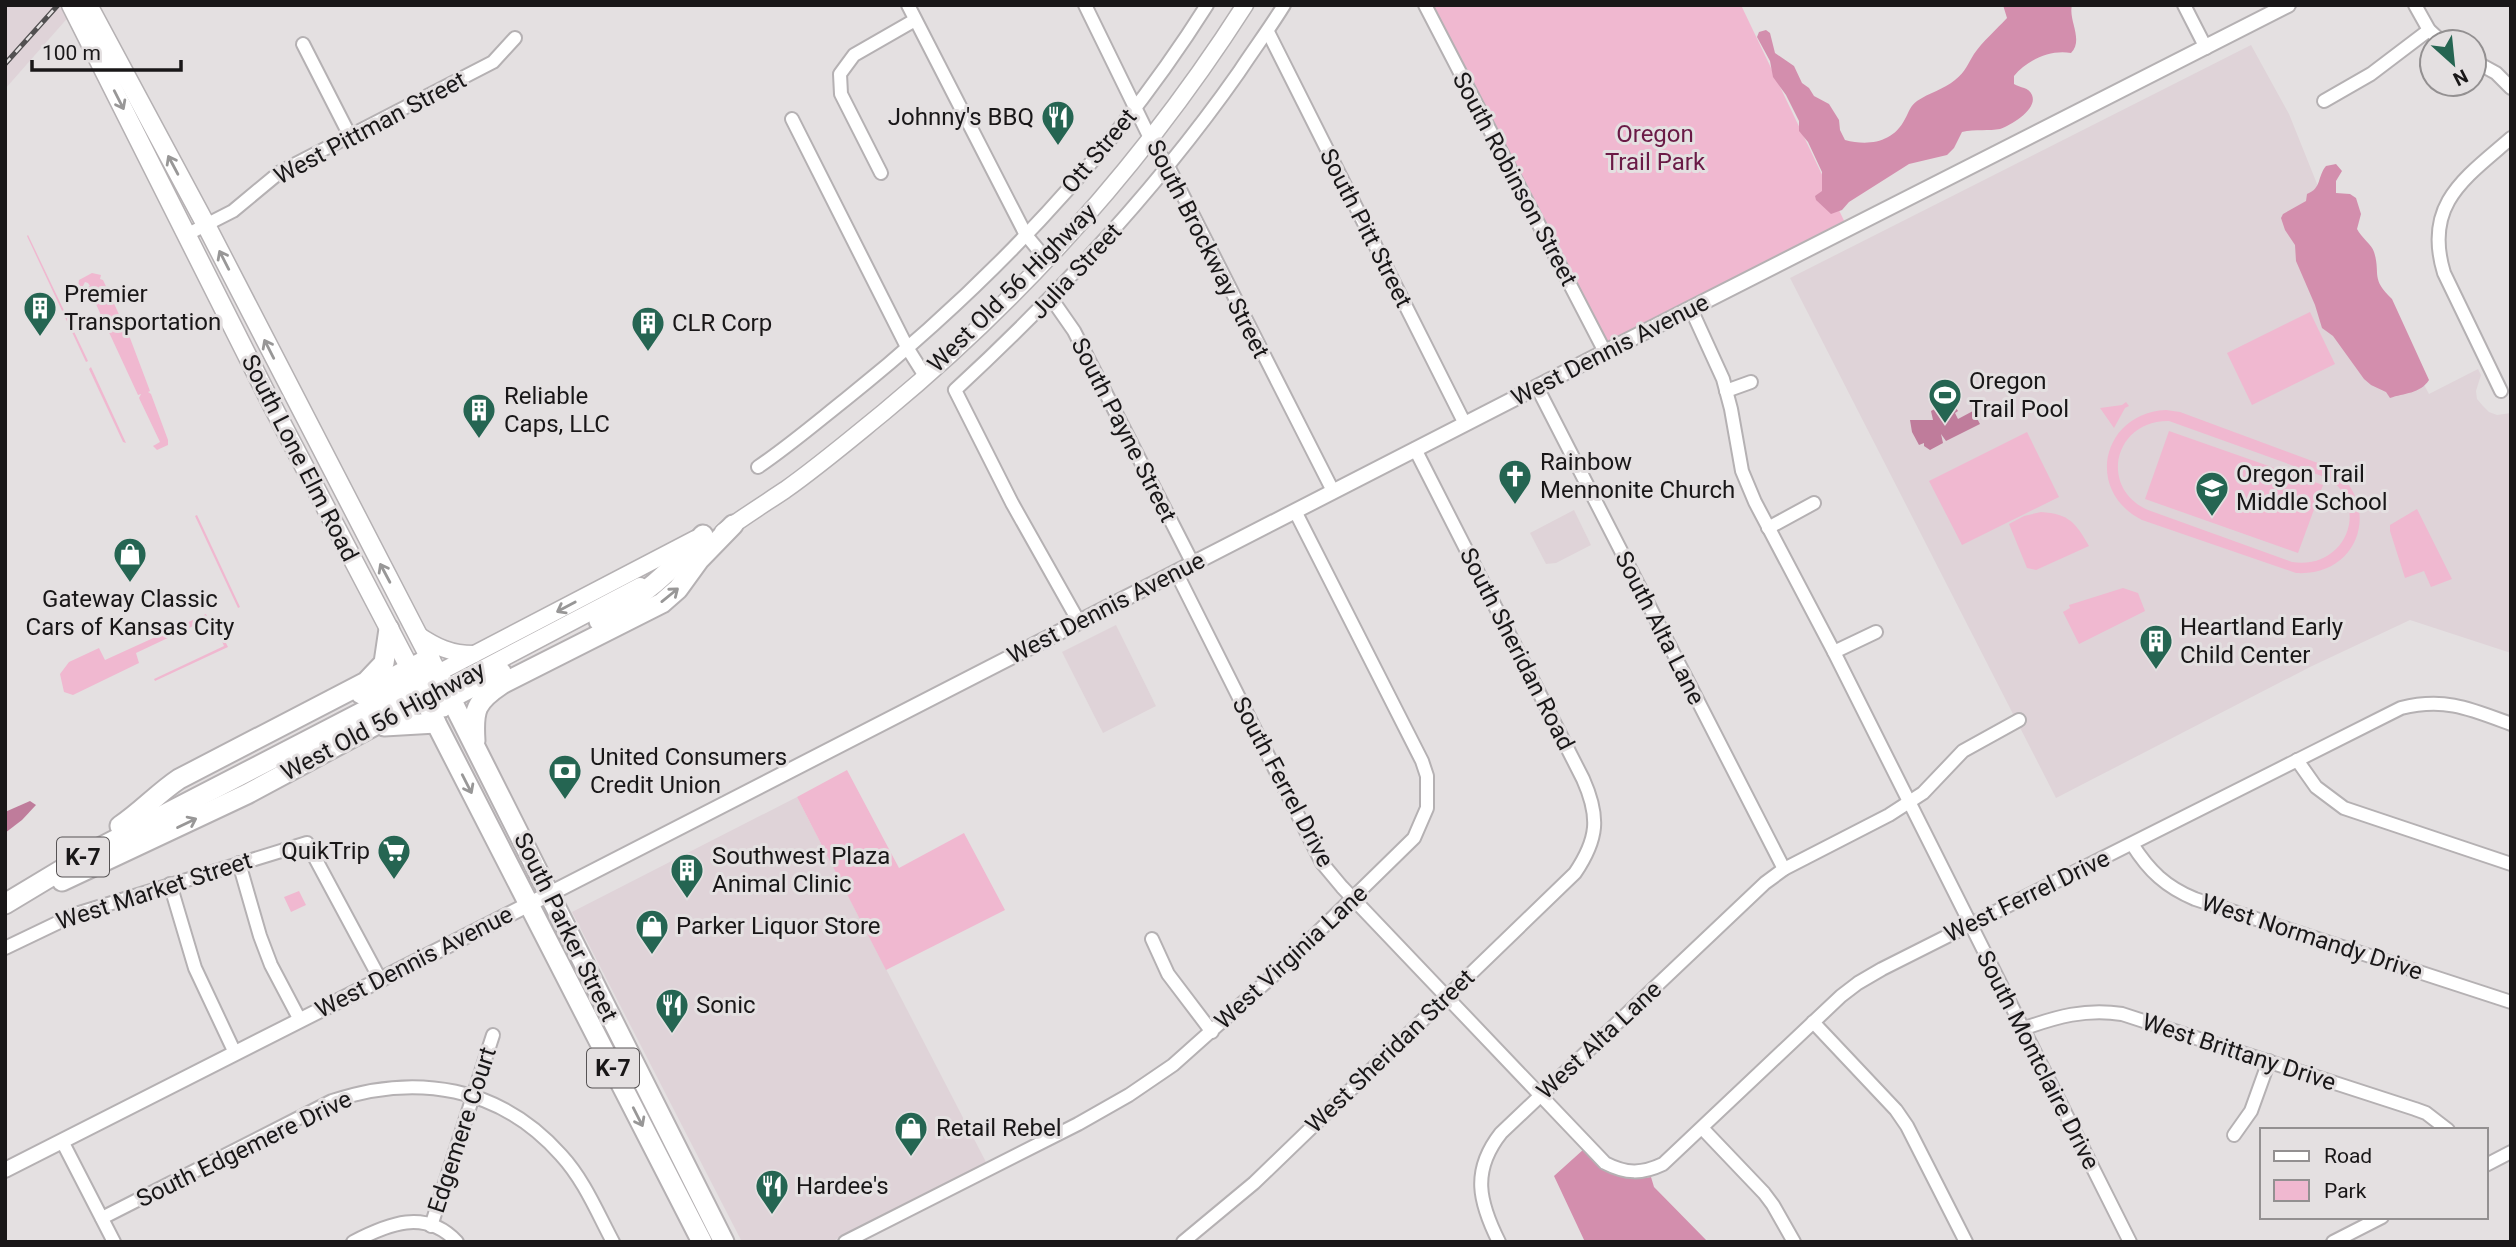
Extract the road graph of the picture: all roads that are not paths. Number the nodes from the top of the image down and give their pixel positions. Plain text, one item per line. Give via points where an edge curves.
1 (71, 5) edge
2 (88, 5) edge
3 (908, 5) edge
4 (1085, 5) edge
5 (1207, 5) edge
6 (1245, 5) edge
7 (1284, 5) edge
8 (1425, 5) edge
9 (2183, 5) edge
10 (2288, 5) edge
11 (2415, 5) edge
12 (915, 20) junction
13 (2428, 28) edge
14 (1268, 32) junction
15 (94, 34) junction
16 (515, 38) dead end
17 (2418, 38) edge
18 (303, 44) dead end
19 (2206, 48) junction
20 (2488, 69) edge
21 (2511, 88) edge
22 (2324, 102) dead end
23 (1135, 108) junction
24 (792, 119) dead end
25 (350, 136) junction
26 (1150, 138) junction
27 (2511, 138) edge
28 (1168, 166) junction
29 (881, 173) dead end
30 (206, 225) junction
31 (186, 235) junction
32 (1026, 235) junction
33 (1046, 259) junction
34 (1051, 298) junction
35 (1691, 309) junction
36 (908, 349) junction
37 (1605, 352) junction
38 (925, 376) junction
39 (1751, 382) dead end
40 (1537, 387) junction
41 (1726, 391) junction
42 (2501, 391) dead end
43 (1465, 424) junction
44 (1415, 449) junction
45 (758, 467) dead end
46 (1333, 491) junction
47 (1814, 503) dead end
48 (1294, 511) junction
49 (733, 525) junction
50 (1768, 528) junction
51 (703, 535) junction
52 (679, 561) junction
53 (1193, 564) junction
54 (1176, 572) junction
55 (1079, 622) junction
56 (389, 629) junction
57 (1875, 632) dead end
58 (417, 633) junction
59 (1834, 652) junction
60 (476, 654) junction
61 (441, 679) junction
62 (418, 684) junction
63 (2019, 720) dead end
64 (436, 723) junction
65 (2511, 724) edge
66 (372, 727) junction
67 (476, 746) junction
68 (2297, 760) junction
69 (1909, 803) junction
70 (147, 823) junction
71 (2132, 844) junction
72 (126, 853) junction
73 (1588, 853) joint
74 (239, 863) junction
75 (2511, 864) edge
76 (1784, 869) junction
77 (170, 884) junction
78 (549, 894) junction
79 (1353, 898) junction
80 (14, 899) edge
81 (529, 904) junction
82 (1969, 925) junction
83 (1152, 939) dead end
84 (5, 948) edge
85 (380, 979) junction
86 (1447, 996) junction
87 (2511, 1002) edge
88 (300, 1020) junction
89 (1813, 1022) junction
90 (2022, 1029) junction
91 (1212, 1032) junction
92 (493, 1035) dead end
93 (235, 1053) junction
94 (2269, 1061) junction
95 (1540, 1095) junction
96 (473, 1096) junction
97 (1702, 1128) junction
98 (2445, 1128) edge
99 (2234, 1135) dead end
100 (62, 1141) junction
101 (1595, 1152) joint
102 (2511, 1152) edge
103 (2488, 1164) edge
104 (5, 1170) edge
105 (102, 1218) junction
106 (2378, 1219) edge
107 (431, 1226) junction
108 (114, 1242) edge
109 (353, 1242) edge
110 (457, 1242) edge
111 (613, 1242) edge
112 (702, 1242) edge
113 (724, 1242) edge
114 (845, 1242) edge
115 (1184, 1242) edge
116 (1499, 1242) edge
117 (1794, 1242) edge
118 (1966, 1242) edge
119 (2130, 1242) edge
120 (2333, 1242) edge

1 - 15 main road, South Lone Elm Road
2 - 15 main road, South Lone Elm Road
3 - 12 street
4 - 23 street, South Brockway Street
5 - 23 street, Ott Street
6 - 26 main road, West Old 56 Highway
7 - 14 street, Julia Street
8 - 37 street, South Robinson Street
9 - 19 street
10 - 19 street, West Dennis Avenue
11 - 13 street
12 - 29 street via 863,49 846,63 838,82
12 - 32 street
14 - 28 street, Julia Street
14 - 43 street, South Pitt Street
30 -> 15 main road, South Lone Elm Road
15 -> 31 main road, South Lone Elm Road
16 - 25 street, West Pittman Street via 493,62
17 - 22 street
18 - 25 street
19 - 35 street, West Dennis Avenue
20 - 21 street
23 - 26 street, South Brockway Street
23 - 32 street, Ott Street
24 - 36 street
25 - 30 street, West Pittman Street via 280,172 233,211
26 - 28 street, South Brockway Street
26 - 33 main road, West Old 56 Highway
27 - 42 street via 2449,196 2439,229 2444,273
28 - 34 street, Julia Street
28 - 46 street, South Brockway Street
30 - 31 street, West Pittman Street
58 -> 30 main road, South Lone Elm Road
31 - 56 main road, South Lone Elm Road
32 - 33 street
32 - 36 street, Ott Street
33 - 38 main road, West Old 56 Highway
34 - 53 street, South Payne Street via 1074,331
34 - 55 street, Julia Street via 955,390
35 - 37 street, West Dennis Avenue
35 - 41 street, South Montclaire Drive
36 - 38 street
36 - 45 street, Ott Street
37 - 40 street, West Dennis Avenue
38 - 49 main road, West Old 56 Highway via 806,474
39 - 41 street
40 - 43 street, West Dennis Avenue
40 - 76 street, South Alta Lane
41 - 50 street, South Montclaire Drive via 1742,471
43 - 44 street, West Dennis Avenue
44 - 46 street, West Dennis Avenue
44 - 73 street, South Sheridan Road via 1591,796 1595,829
46 - 48 street, West Dennis Avenue
47 - 50 street
48 - 53 street, West Dennis Avenue
48 - 79 street, West Virginia Lane via 1427,776 1427,808 1414,838
49 - 51 main road, West Old 56 Highway
49 - 52 main road, West Old 56 Highway
67 -> 49 highway via 476,709 487,693 662,603
50 - 59 street, South Montclaire Drive
51 - 52 highway
51 -> 60 main road, West Old 56 Highway
52 - 61 highway via 620,610
53 - 54 street, West Dennis Avenue
54 - 55 street, West Dennis Avenue
54 - 79 street, South Ferrel Drive via 1322,863
55 - 78 street, West Dennis Avenue
56 - 62 main road, South Lone Elm Road
56 - 80 highway via 384,663 366,682 178,779 135,816 64,859
57 - 59 street
58 - 60 main road via 444,650
58 - 61 main road, South Lone Elm Road
59 - 69 street, South Montclaire Drive
60 - 61 main road, West Old 56 Highway
61 - 62 highway, West Old 56 Highway
61 - 62 highway
61 - 64 highway
61 - 67 highway, South Parker Street / K-7
62 - 64 highway, South Parker Street
62 - 66 highway, West Old 56 Highway
62 - 70 highway, West Old 56 Highway / K-7
63 - 69 street via 1963,751
64 - 66 highway, K-7
64 -> 81 highway, South Parker Street / K-7
65 - 68 street, West Ferrel Drive via 2463,706 2418,704 2386,714
72 -> 66 highway, West Old 56 Highway / K-7
67 - 78 highway, South Parker Street / K-7
68 - 71 street, West Ferrel Drive
68 - 75 street via 2316,787 2344,808
69 - 76 street
69 - 82 street, South Montclaire Drive
70 - 72 highway
70 - 80 highway, West Old 56 Highway / K-7
71 - 82 street, West Ferrel Drive
71 - 87 street, West Normandy Drive via 2161,881 2195,899
72 - 80 highway, West Old 56 Highway / K-7
73 - 86 street, West Sheridan Street via 1575,873
74 - 77 street, West Market Street
74 - 85 street, West Market Street via 307,843
74 - 88 street via 271,965
76 - 95 street, West Alta Lane
77 - 84 street, West Market Street via 63,919
77 - 93 street via 195,968
78 - 81 street, West Dennis Avenue
78 - 113 highway, South Parker Street / K-7
79 - 86 street, South Ferrel Drive
79 - 91 street, West Virginia Lane
81 - 85 street, West Dennis Avenue
81 -> 112 highway, South Parker Street / K-7
82 - 89 street, West Ferrel Drive via 1858,983
82 - 90 street, South Montclaire Drive
83 - 91 street via 1168,974
85 - 88 street, West Dennis Avenue
86 - 95 street, South Ferrel Drive
86 - 115 street, West Sheridan Street via 1254,1183
88 - 93 street, West Dennis Avenue
89 - 97 street, West Ferrel Drive
89 - 118 street via 1896,1110
90 - 94 street, West Brittany Drive via 2077,1012 2111,1012
90 - 119 street, South Montclaire Drive
91 - 114 street, West Virginia Lane via 1173,1065 1108,1108
92 - 96 street, Edgemere Court
93 - 100 street, West Dennis Avenue
94 - 98 street, West Brittany Drive via 2414,1108
94 - 99 street via 2252,1111
95 - 101 street, South Ferrel Drive
95 - 116 street, West Alta Lane via 1501,1133 1484,1162 1481,1196
96 - 105 street, South Edgemere Drive via 405,1086 332,1101
96 - 107 street, Edgemere Court
96 - 111 street, South Edgemere Drive via 530,1126 562,1156
97 - 101 street, West Ferrel Drive via 1663,1164 1648,1171 1617,1169
97 - 117 street via 1764,1193
100 - 104 street, West Dennis Avenue
100 - 105 street
102 - 103 street
105 - 108 street
106 - 120 street
107 - 109 street via 398,1222
107 - 110 street

